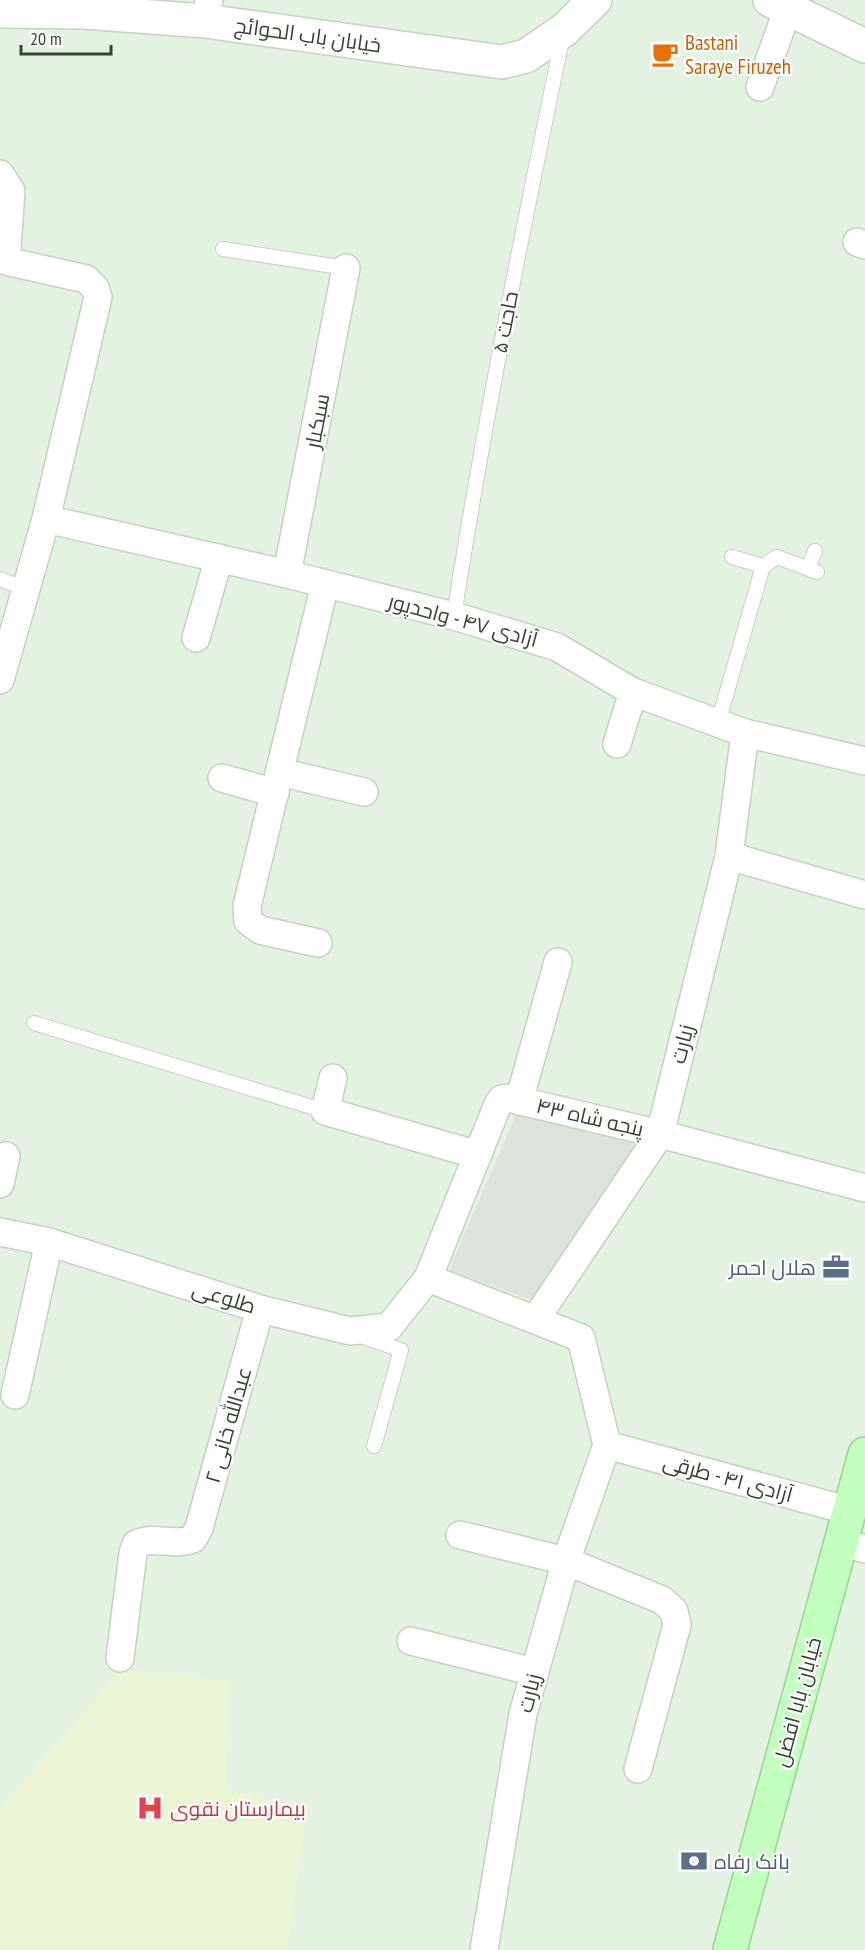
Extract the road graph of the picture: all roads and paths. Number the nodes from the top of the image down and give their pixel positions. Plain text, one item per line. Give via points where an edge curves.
1 (595, 0) edge
2 (779, 4) edge
3 (207, 10) edge
4 (0, 12) edge
5 (564, 30) junction
6 (865, 46) edge
7 (760, 87) dead end
8 (0, 174) edge
9 (223, 249) dead end
10 (346, 268) joint
11 (46, 519) junction
12 (815, 550) dead end
13 (732, 557) dead end
14 (219, 558) junction
15 (763, 566) junction
16 (287, 574) junction
17 (0, 579) edge
18 (325, 584) junction
19 (26, 589) junction
20 (454, 616) junction
21 (196, 638) dead end
22 (0, 680) edge
23 (633, 692) junction
24 (718, 723) junction
25 (745, 733) junction
26 (617, 744) dead end
27 (865, 760) edge
28 (222, 778) dead end
29 (278, 782) junction
30 (364, 792) dead end
31 (729, 856) junction
32 (865, 895) edge
33 (318, 943) dead end
34 (558, 962) dead end
35 (34, 1023) dead end
36 (333, 1078) dead end
37 (519, 1101) junction
38 (325, 1112) junction
39 (660, 1134) junction
40 (478, 1155) junction
41 (6, 1156) dead end
42 (0, 1184) edge
43 (865, 1188) edge
44 (0, 1232) edge
45 (49, 1242) junction
46 (428, 1278) junction
47 (260, 1309) junction
48 (535, 1320) junction
49 (350, 1331) junction
50 (15, 1395) dead end
51 (607, 1444) junction
52 (375, 1446) dead end
53 (865, 1454) edge
54 (850, 1511) junction
55 (460, 1534) dead end
56 (853, 1546) edge
57 (566, 1561) junction
58 (411, 1641) dead end
59 (120, 1658) dead end
60 (534, 1672) junction
61 (638, 1769) dead end
62 (484, 1950) edge
63 (730, 1950) edge

1 - 5 street, خیابان باب الحوائج
2 - 6 street
2 - 7 street
3 - 4 street, خیابان باب الحوائج
3 - 5 street, خیابان باب الحوائج via 502,62 526,56
5 - 20 lane, حاجت ۵ via 472,496
8 - 11 street via 11,191 6,261 86,279 98,297
9 - 10 lane
10 - 16 street, سبکبار
11 - 14 street, آزادی ۴۷ - واحدپور
11 - 19 street
12 - 15 lane via 812,570 777,557
13 - 15 lane
14 - 16 street, آزادی ۴۷ - واحدپور
14 - 21 street
15 - 24 lane
16 - 18 street, آزادی ۴۷ - واحدپور
17 - 19 lane
18 - 20 street, آزادی ۴۷ - واحدپور
18 - 29 street
19 - 22 street
20 - 23 street, آزادی ۴۷ - واحدپور via 557,646
23 - 24 street, آزادی ۴۷ - واحدپور
23 - 26 street
24 - 25 street, آزادی ۴۷ - واحدپور
25 - 27 street, آزادی ۴۷ - واحدپور
25 - 31 street, زیارت
28 - 29 street
29 - 30 street
29 - 33 street via 247,906 248,921 260,930
31 - 32 street
31 - 39 street, زیارت
34 - 37 street
35 - 38 lane
36 - 38 street
37 - 39 street, پنجه شاه ۴۳
37 - 40 street, پنجه شاه ۴۳ via 508,1098 498,1104
38 - 40 street
39 - 43 street, پنجه شاه ۴۳
39 - 48 street, زیارت
40 - 46 street, پنجه شاه ۴۳
41 - 42 street
44 - 45 street, طلوعی
45 - 47 street, طلوعی
45 - 50 street
46 - 48 street
46 - 49 street, طلوعی via 389,1327
47 - 49 street, طلوعی
47 - 59 street, عبدالله خانی ۲ via 194,1539 182,1544 146,1540 136,1544
48 - 51 street via 581,1338
49 - 52 lane via 401,1350
51 - 54 street, آزادی ۴۱ - طرقی
51 - 57 street, زیارت
53 - 54 main road, خیابان بابا افضل
54 - 56 main road, خیابان بابا افضل
55 - 57 street
56 - 63 main road, خیابان بابا افضل
57 - 60 street, زیارت
57 - 61 street via 662,1600 674,1611 678,1625
58 - 60 street
60 - 62 street, زیارت via 523,1714

